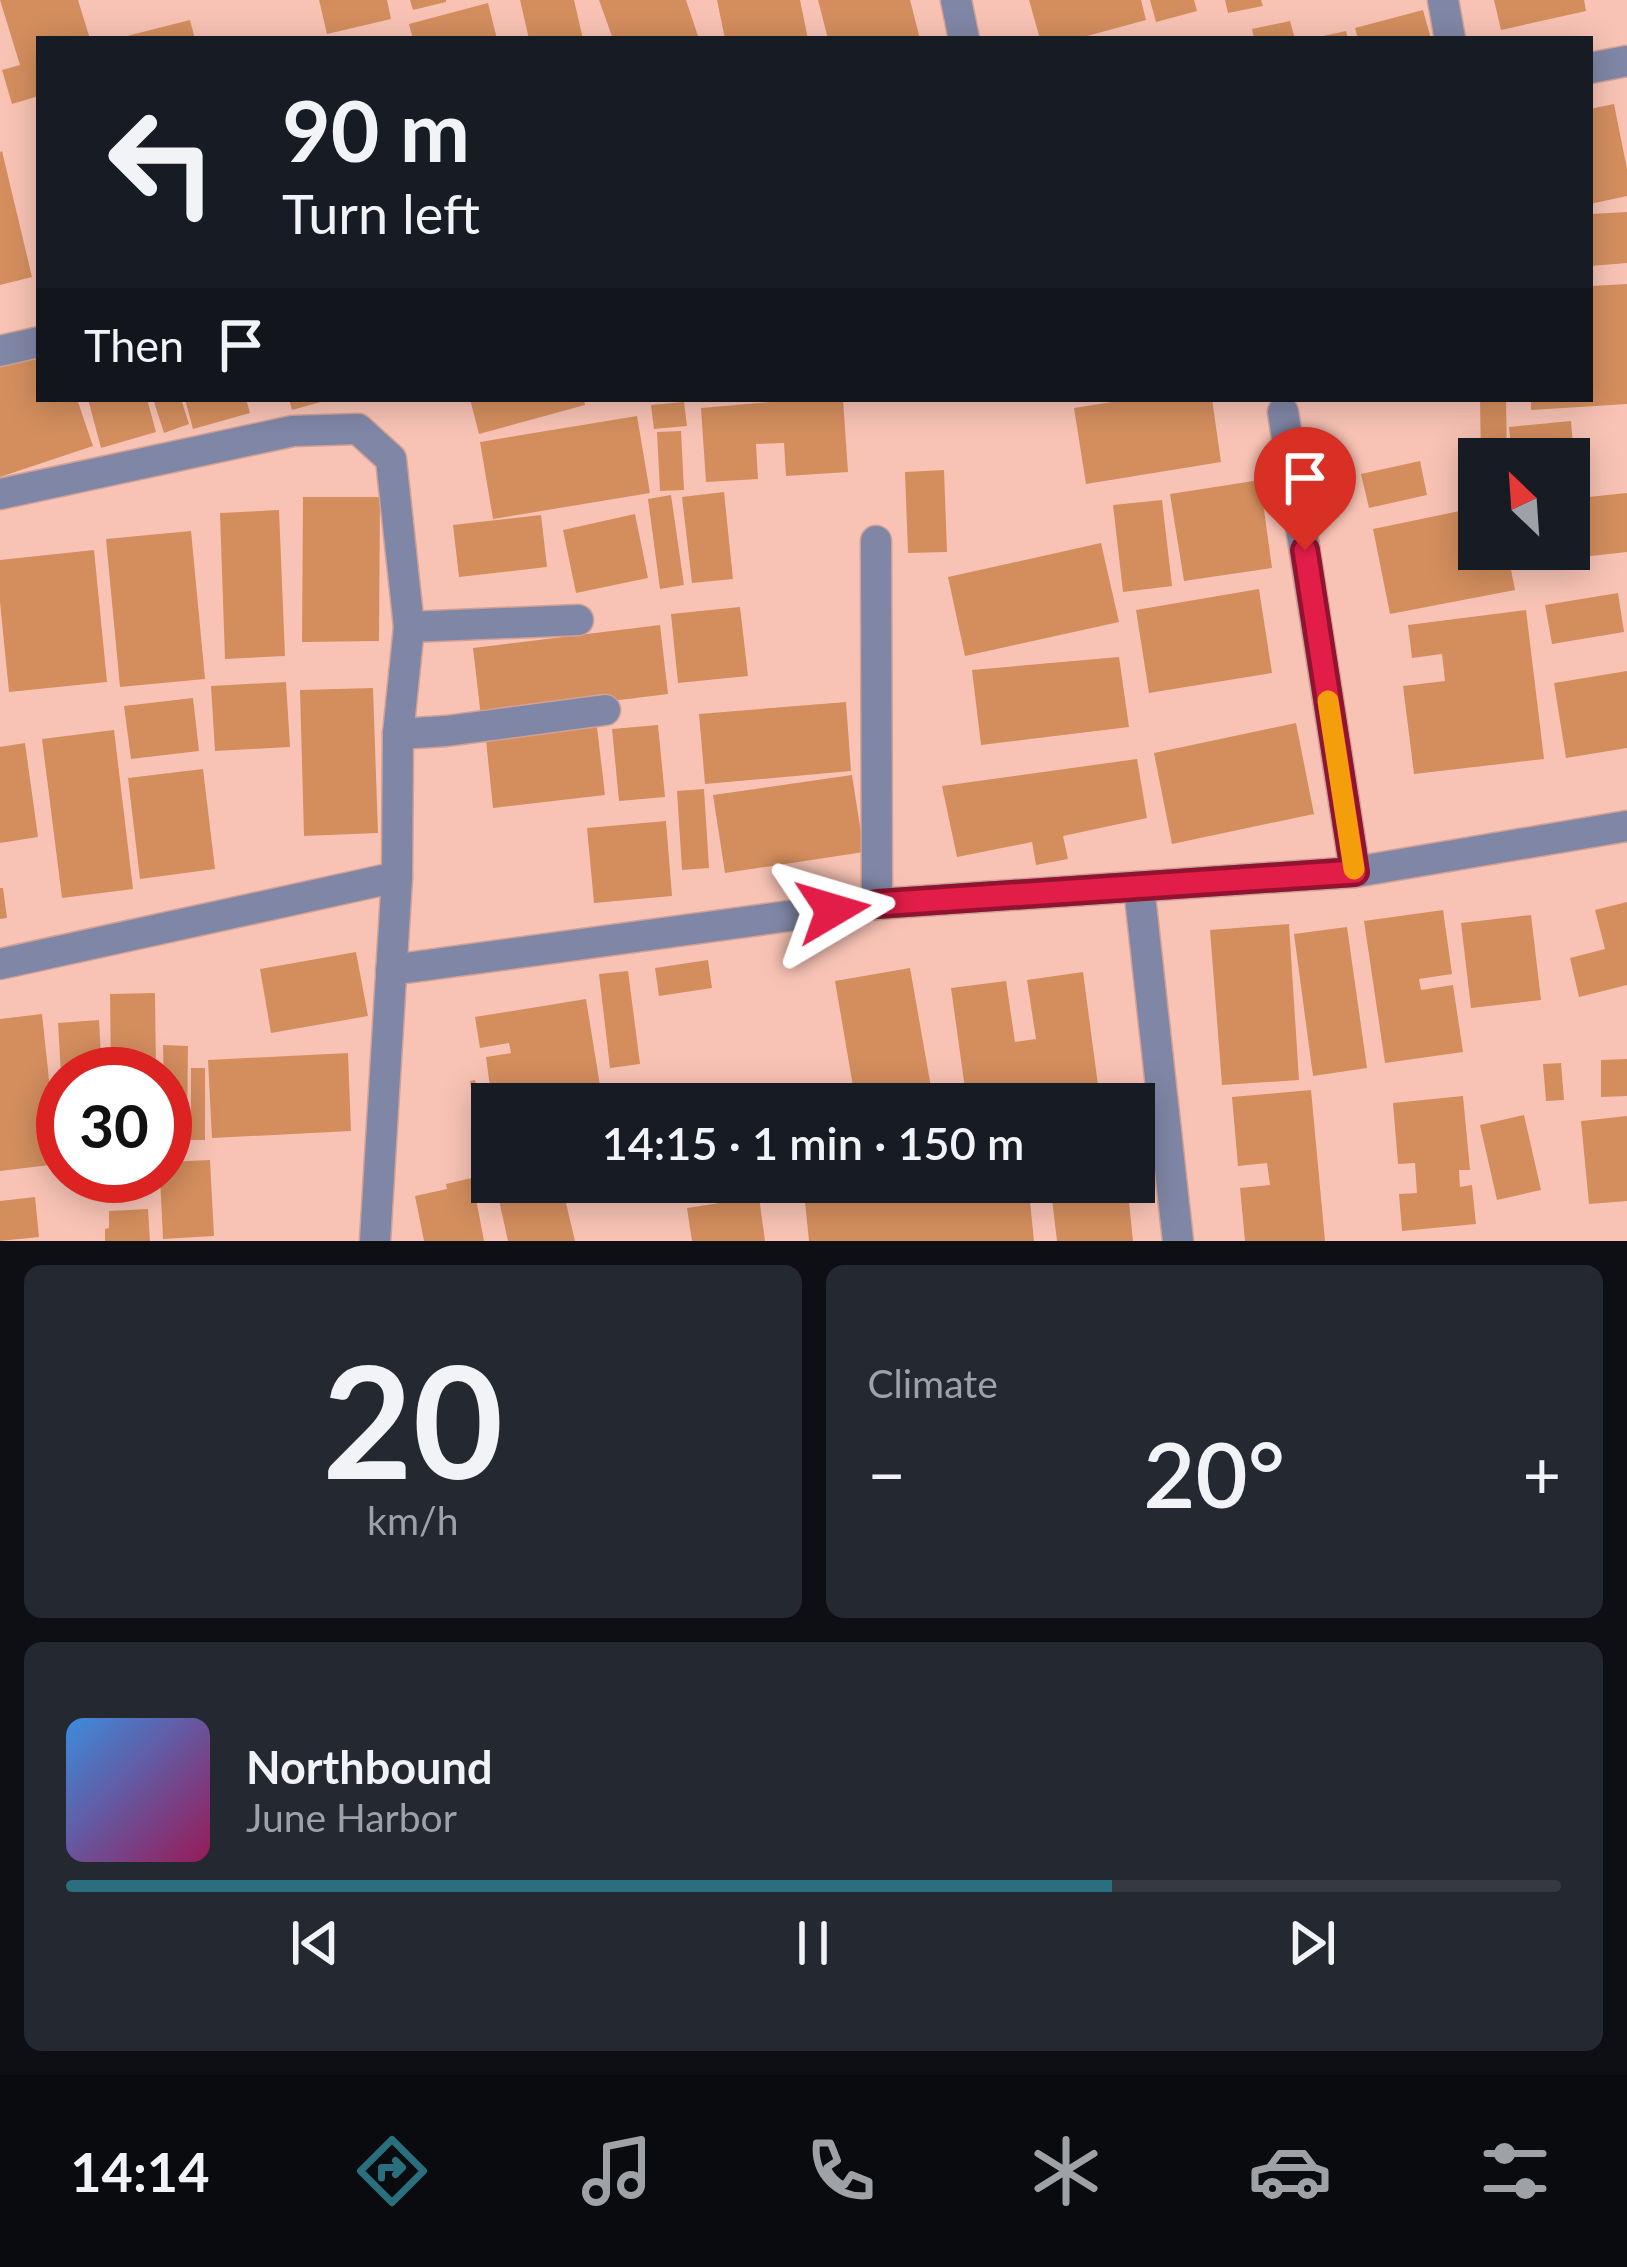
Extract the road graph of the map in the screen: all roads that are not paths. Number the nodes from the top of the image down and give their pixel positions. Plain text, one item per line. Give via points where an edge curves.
1 (956, 0) edge
2 (1443, 0) edge
3 (963, 36) edge
4 (1449, 36) edge
5 (1627, 61) edge
6 (1593, 67) edge
7 (36, 343) edge
8 (0, 351) edge
9 (1283, 412) dead end
10 (0, 494) edge
11 (876, 541) dead end
12 (578, 620) dead end
13 (409, 626) junction
14 (605, 710) dead end
15 (398, 734) junction
16 (1627, 826) edge
17 (1355, 872) junction
18 (397, 877) junction
19 (1139, 887) junction
20 (877, 904) junction
21 (0, 964) edge
22 (391, 970) junction
23 (376, 1241) edge
24 (1178, 1241) edge

1 - 3 street
2 - 4 street
5 - 6 street
7 - 8 street
9 - 17 street
10 - 13 street via 293,431 358,429 391,459
11 - 20 street
12 - 13 street
13 - 15 street
14 - 15 street
15 - 18 street
16 - 17 street
17 - 19 street
18 - 21 street
18 - 22 street
19 - 20 street
19 - 24 street
20 - 22 street
22 - 23 street

